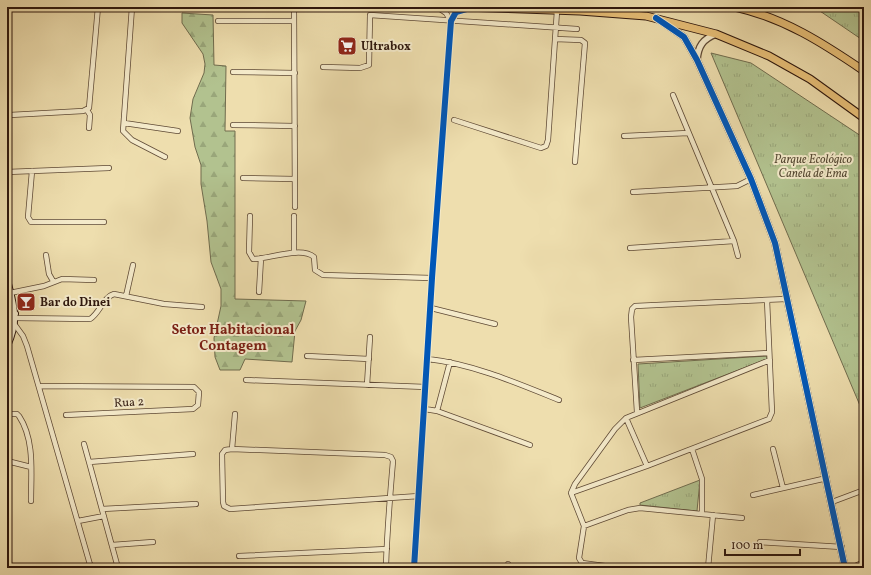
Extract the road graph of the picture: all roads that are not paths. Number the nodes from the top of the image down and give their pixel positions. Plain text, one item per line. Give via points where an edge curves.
1 (98, 7) edge
2 (132, 7) edge
3 (294, 7) edge
4 (437, 7) edge
5 (467, 7) edge
6 (588, 7) edge
7 (604, 7) edge
8 (736, 7) edge
9 (557, 11) junction
10 (580, 11) junction
11 (612, 13) junction
12 (656, 18) junction
13 (294, 21) junction
14 (451, 21) junction
15 (218, 22) dead end
16 (556, 28) junction
17 (577, 29) dead end
18 (716, 34) junction
19 (555, 39) junction
20 (697, 60) junction
21 (323, 67) dead end
22 (864, 71) edge
23 (232, 72) dead end
24 (295, 73) junction
25 (673, 95) dead end
26 (87, 110) junction
27 (7, 113) edge
28 (864, 118) edge
29 (454, 120) dead end
30 (124, 123) junction
31 (232, 125) dead end
32 (295, 126) junction
33 (89, 128) dead end
34 (178, 131) dead end
35 (688, 133) junction
36 (624, 136) dead end
37 (165, 158) dead end
38 (575, 162) dead end
39 (109, 168) dead end
40 (32, 171) junction
41 (7, 172) edge
42 (243, 178) dead end
43 (750, 179) junction
44 (295, 180) junction
45 (712, 188) junction
46 (633, 192) dead end
47 (295, 207) dead end
48 (250, 216) dead end
49 (294, 216) dead end
50 (104, 222) dead end
51 (734, 241) junction
52 (630, 248) dead end
53 (294, 253) junction
54 (46, 255) dead end
55 (738, 256) dead end
56 (261, 258) junction
57 (133, 265) dead end
58 (432, 278) junction
59 (7, 280) edge
60 (94, 280) dead end
61 (53, 281) junction
62 (259, 292) dead end
63 (10, 293) junction
64 (126, 296) junction
65 (786, 299) junction
66 (7, 300) edge
67 (767, 300) junction
68 (202, 307) dead end
69 (431, 308) junction
70 (7, 312) edge
71 (15, 316) junction
72 (495, 324) dead end
73 (15, 325) junction
74 (9, 336) edge
75 (23, 336) junction
76 (370, 337) dead end
77 (7, 346) edge
78 (769, 353) junction
79 (307, 356) dead end
80 (369, 359) junction
81 (428, 359) junction
82 (633, 360) junction
83 (770, 360) junction
84 (450, 362) junction
85 (246, 380) dead end
86 (367, 385) junction
87 (39, 386) junction
88 (426, 387) junction
89 (559, 400) dead end
90 (425, 409) junction
91 (436, 411) junction
92 (637, 412) junction
93 (7, 414) edge
94 (235, 414) dead end
95 (66, 415) dead end
96 (626, 418) junction
97 (84, 444) dead end
98 (530, 445) dead end
99 (232, 449) junction
100 (692, 449) junction
101 (773, 449) dead end
102 (193, 454) dead end
103 (7, 461) edge
104 (89, 462) junction
105 (647, 466) junction
106 (31, 467) junction
107 (827, 478) junction
108 (783, 488) junction
109 (864, 490) edge
110 (571, 493) junction
111 (754, 495) dead end
112 (419, 496) junction
113 (390, 499) junction
114 (31, 501) dead end
115 (832, 502) junction
116 (196, 504) dead end
117 (102, 510) junction
118 (702, 514) junction
119 (713, 515) junction
120 (104, 516) junction
121 (742, 518) dead end
122 (78, 521) junction
123 (584, 526) junction
124 (153, 542) dead end
125 (760, 542) dead end
126 (112, 545) junction
127 (842, 547) junction
128 (387, 549) junction
129 (240, 556) dead end
130 (864, 562) edge
131 (386, 566) dead end
132 (91, 567) edge
133 (608, 567) edge
134 (83, 568) edge
135 (118, 568) edge
136 (414, 568) edge
137 (620, 568) edge
138 (708, 568) edge
139 (845, 568) edge
140 (851, 568) edge

1 - 26 street via 90,105
2 - 30 street
3 - 13 street
4 - 14 street via 446,13
5 - 9 main road
5 - 14 street via 456,12
6 - 10 main road
7 - 11 main road
8 - 22 main road via 774,19 803,32
9 - 10 main road
9 - 16 street
10 - 11 main road
11 - 12 main road
12 - 18 main road
12 - 20 street via 684,37
13 - 15 street
13 - 24 street
14 - 16 street
14 - 21 street via 370,15 369,65 360,68
14 - 58 street
16 - 17 street
16 - 19 street
18 - 20 street via 702,42
18 - 28 main road via 769,56 810,80
19 - 29 street via 546,146 541,148
19 - 38 street via 581,40 585,43
20 - 43 street
23 - 24 street
24 - 32 street
25 - 35 street
26 - 27 street
26 - 33 street via 90,115
30 - 34 street
30 - 37 street via 123,130 128,137
31 - 32 street
32 - 44 street
35 - 36 street
35 - 45 street
39 - 40 street
40 - 41 street
40 - 50 street via 28,217 31,222
42 - 44 street
43 - 45 street via 737,186
43 - 65 street via 775,244
44 - 47 street
45 - 46 street
45 - 51 street
48 - 56 street via 250,256 253,259
49 - 53 street
51 - 52 street
51 - 55 street
53 - 56 street
53 - 58 street via 312,255 315,270 323,275
54 - 61 street via 49,274
56 - 62 street
57 - 64 street
58 - 69 street
59 - 63 main road
60 - 61 street
61 - 63 street via 44,286
63 - 66 main road
63 - 71 main road
64 - 68 street via 164,304
64 - 71 street via 111,295 90,319
65 - 67 street
65 - 107 street
67 - 78 street
67 - 82 street via 635,306 631,317
69 - 72 street
69 - 81 street
70 - 71 main road
71 - 73 main road
73 - 74 main road
73 - 75 street
74 - 75 street
74 - 77 main road
75 - 87 street
76 - 80 street
78 - 82 street
78 - 83 street
79 - 80 street
80 - 86 street
81 - 84 street
81 - 88 street
82 - 92 street
83 - 92 street
83 - 100 street via 772,412 769,419
84 - 89 street via 506,379
84 - 91 street
85 - 86 street
86 - 88 street
87 - 95 street, Rua 2 via 194,387 199,395 198,404 193,410
87 - 122 street
88 - 90 street
90 - 91 street
90 - 112 street
91 - 98 street
92 - 96 street
93 - 106 street via 17,414 23,422 31,448
94 - 99 street
96 - 105 street
96 - 110 street via 615,429
97 - 104 street
99 - 113 street via 388,456 393,461
99 - 113 street via 225,450 222,454 223,502 226,508
100 - 105 street
100 - 118 street via 702,479
101 - 108 street
102 - 104 street
103 - 106 street
104 - 117 street
105 - 110 street
106 - 114 street
107 - 108 street
107 - 115 street
108 - 111 street
109 - 115 street
110 - 123 street
112 - 113 street
112 - 136 street
113 - 128 street
115 - 127 street
116 - 117 street
117 - 120 street
118 - 119 street
118 - 123 street via 640,508
119 - 121 street
119 - 138 street
120 - 122 street
120 - 126 street
122 - 132 street
123 - 133 street via 580,560 583,564
124 - 126 street
125 - 127 street
126 - 135 street
127 - 139 street
128 - 129 street
128 - 131 street
130 - 140 street
132 - 134 street
133 - 137 street

